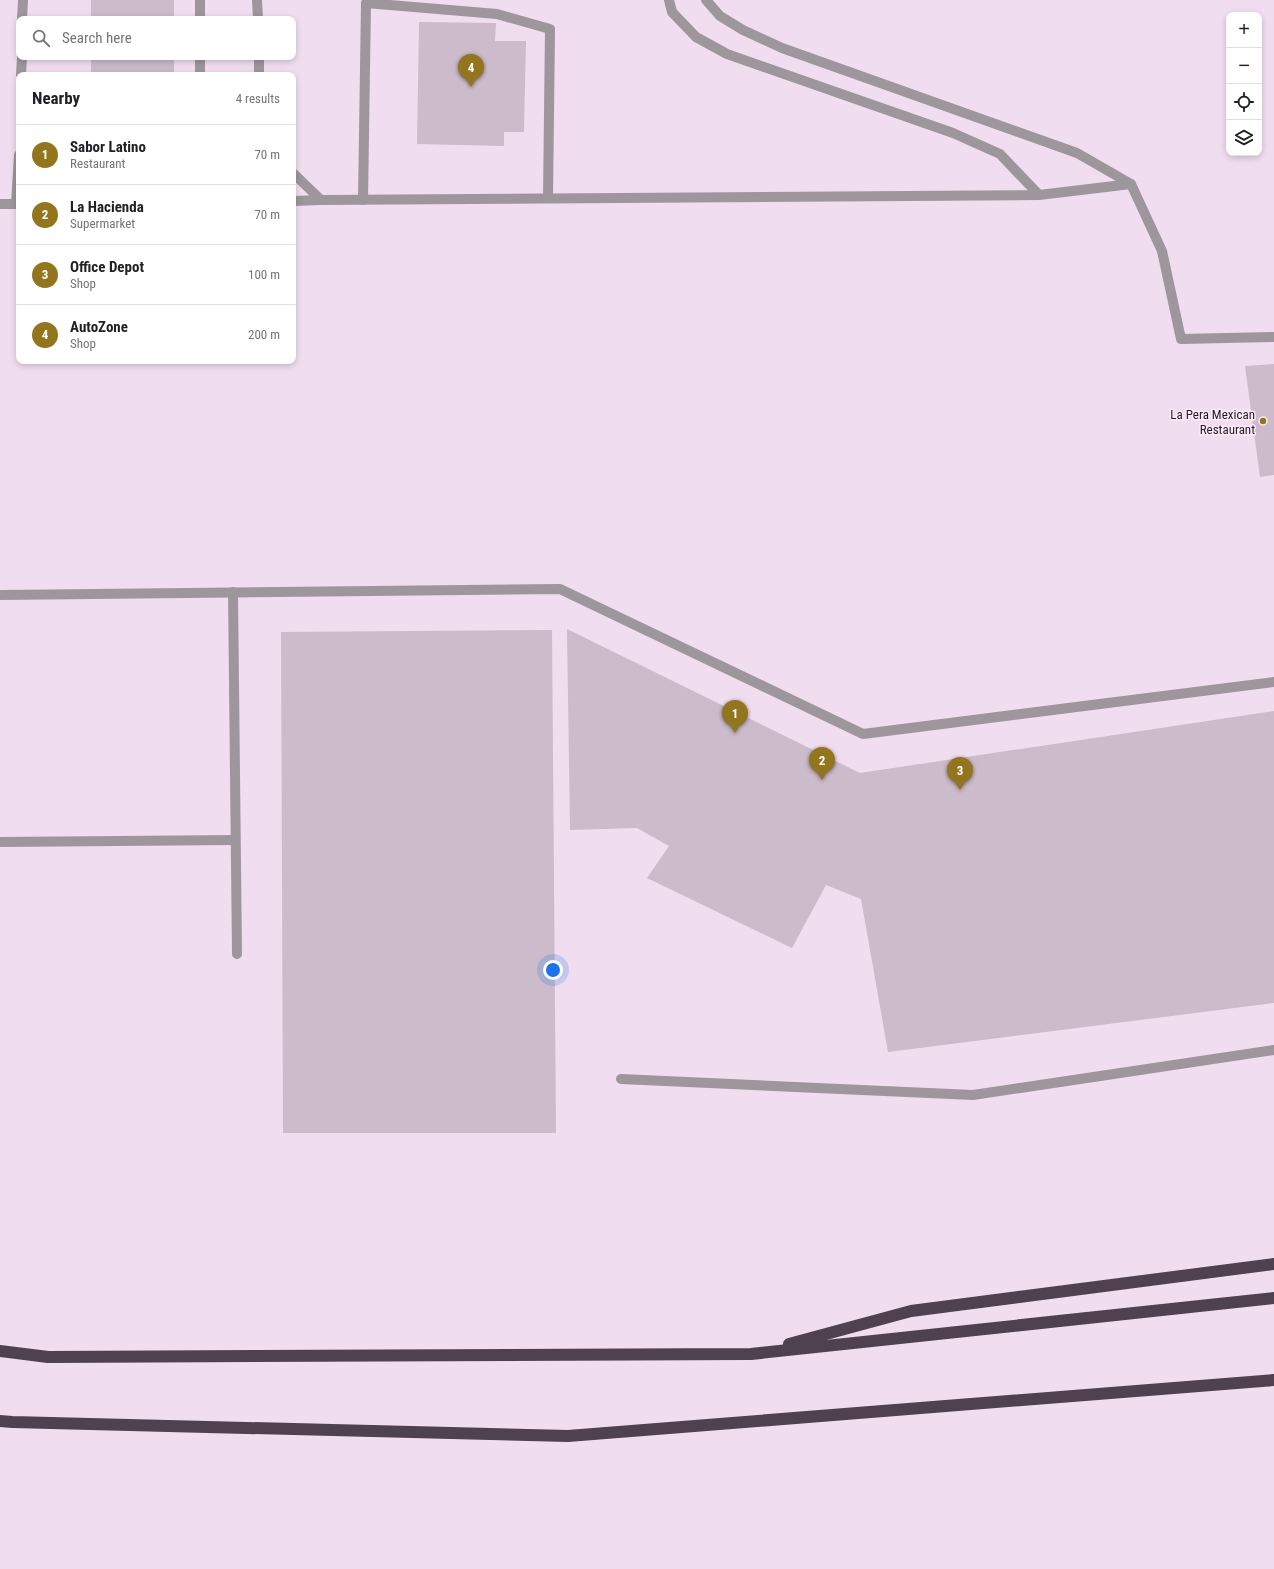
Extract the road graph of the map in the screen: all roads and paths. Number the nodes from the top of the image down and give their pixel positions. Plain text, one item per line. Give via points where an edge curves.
1 (23, 0) edge
2 (200, 0) edge
3 (257, 0) edge
4 (669, 0) edge
5 (706, 0) edge
6 (22, 16) edge
7 (200, 16) edge
8 (258, 16) edge
9 (22, 60) edge
10 (200, 60) edge
11 (259, 60) edge
12 (21, 72) edge
13 (200, 72) edge
14 (259, 72) edge
15 (296, 176) edge
16 (1131, 184) junction
17 (1039, 195) junction
18 (548, 198) junction
19 (321, 200) junction
20 (363, 200) junction
21 (296, 201) edge
22 (0, 204) edge
23 (16, 204) edge
24 (1274, 336) edge
25 (233, 592) junction
26 (0, 594) edge
27 (1274, 682) edge
28 (236, 840) junction
29 (0, 842) edge
30 (236, 954) dead end
31 (1274, 1050) edge
32 (621, 1078) dead end
33 (1274, 1264) edge
34 (1274, 1298) edge
35 (0, 1352) edge
36 (751, 1354) junction
37 (1274, 1380) edge
38 (0, 1420) edge

1 - 6 street
2 - 7 street
3 - 8 street
4 - 17 street via 672,12 696,37 727,54 953,133 1000,154
5 - 16 street via 720,16 782,48 1077,153
9 - 12 street
10 - 13 street
11 - 14 street
15 - 19 street
16 - 17 street
16 - 24 street via 1162,251 1181,339
17 - 18 street
18 - 20 street
18 - 20 street via 550,28 498,14 366,3
19 - 20 street
19 - 21 street
22 - 23 street
25 - 26 street
25 - 27 street via 560,589 863,734
25 - 28 street
28 - 29 street
28 - 30 street
31 - 32 street via 973,1096
33 - 36 highway via 911,1311
34 - 36 highway
35 - 36 highway via 48,1357
37 - 38 highway via 568,1436

